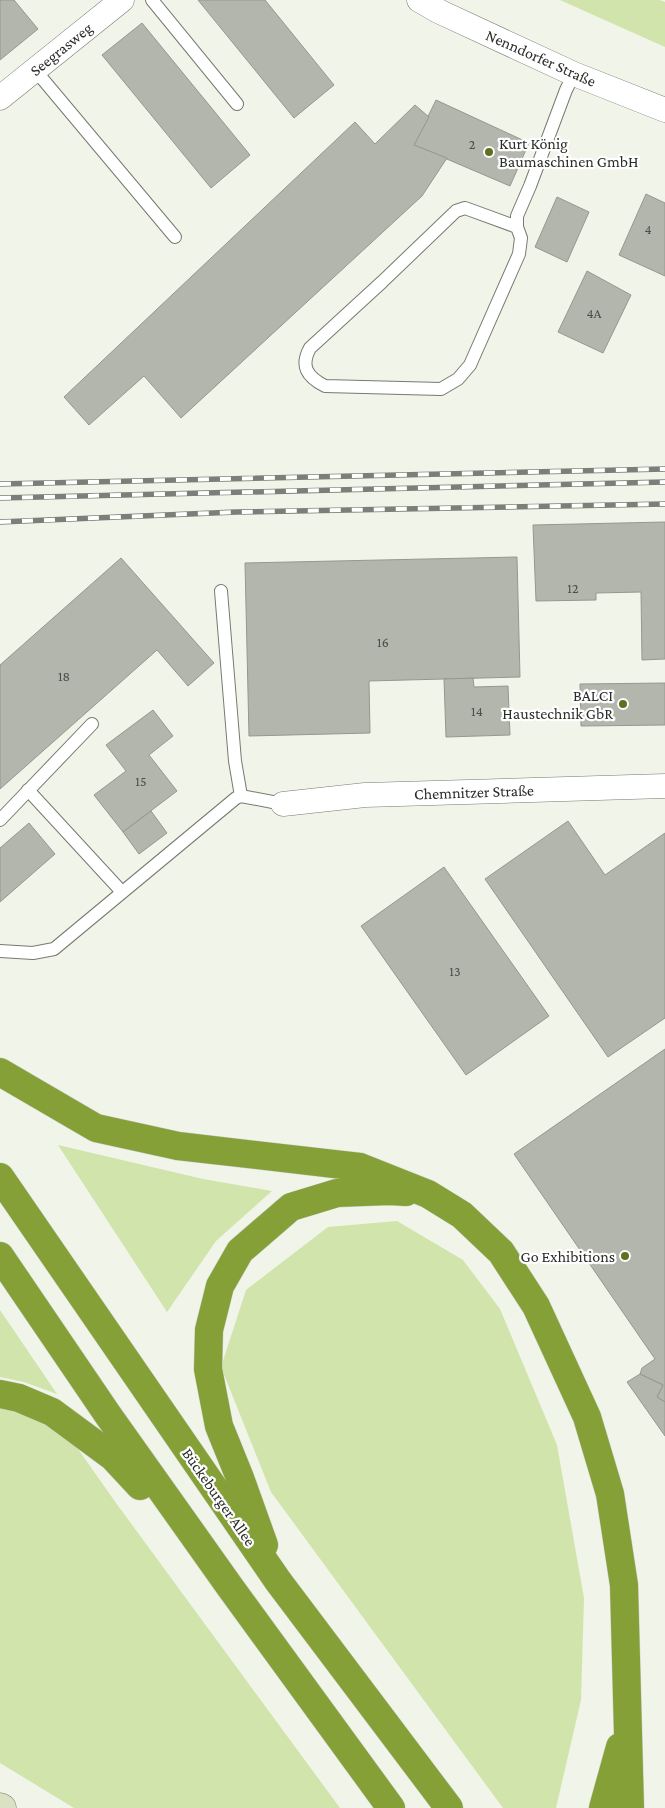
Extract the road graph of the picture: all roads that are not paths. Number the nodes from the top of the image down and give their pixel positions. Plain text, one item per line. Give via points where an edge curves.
1 (122, 0) edge
2 (152, 0) edge
3 (420, 0) edge
4 (35, 70) junction
5 (574, 74) junction
6 (0, 98) edge
7 (237, 104) dead end
8 (665, 110) edge
9 (517, 227) junction
10 (175, 236) dead end
11 (221, 591) dead end
12 (92, 724) dead end
13 (665, 786) edge
14 (28, 790) junction
15 (241, 796) junction
16 (283, 804) joint
17 (0, 820) edge
18 (122, 892) junction
19 (0, 951) edge
20 (0, 1072) edge
21 (0, 1177) edge
22 (428, 1194) junction
23 (0, 1256) edge
24 (0, 1394) edge
25 (278, 1581) junction
26 (230, 1587) junction
27 (628, 1711) junction
28 (391, 1808) edge
29 (449, 1808) edge
30 (603, 1808) edge
31 (630, 1808) edge

1 - 4 street, Seegrasweg
2 - 7 lane
3 - 5 street, Nenndorfer Straße
4 - 6 street, Seegrasweg
4 - 10 lane
5 - 8 street, Nenndorfer Straße
5 - 9 lane via 517,216
9 - 9 lane via 521,238 519,254 470,365 458,379 441,389 325,386 313,380 306,369 305,357 310,348 456,211 465,208
11 - 15 lane via 234,751
12 - 14 lane
13 - 16 street, Chemnitzer Straße via 365,795
14 - 17 lane
14 - 18 lane
15 - 16 lane
15 - 18 lane
18 - 19 lane via 54,949 33,953
20 - 22 highway via 96,1128 178,1146 360,1167
21 - 25 highway, Bückeburger Allee
22 - 25 highway via 390,1191 337,1193 291,1207 240,1251 220,1286 209,1330 208,1369 213,1397 219,1426
22 - 27 highway via 462,1215 501,1252 536,1306 586,1417 610,1494 624,1585
23 - 26 highway
24 - 26 highway via 52,1412 114,1456
25 - 29 highway, Bückeburger Allee
26 - 28 highway
27 - 30 highway
27 - 31 highway

